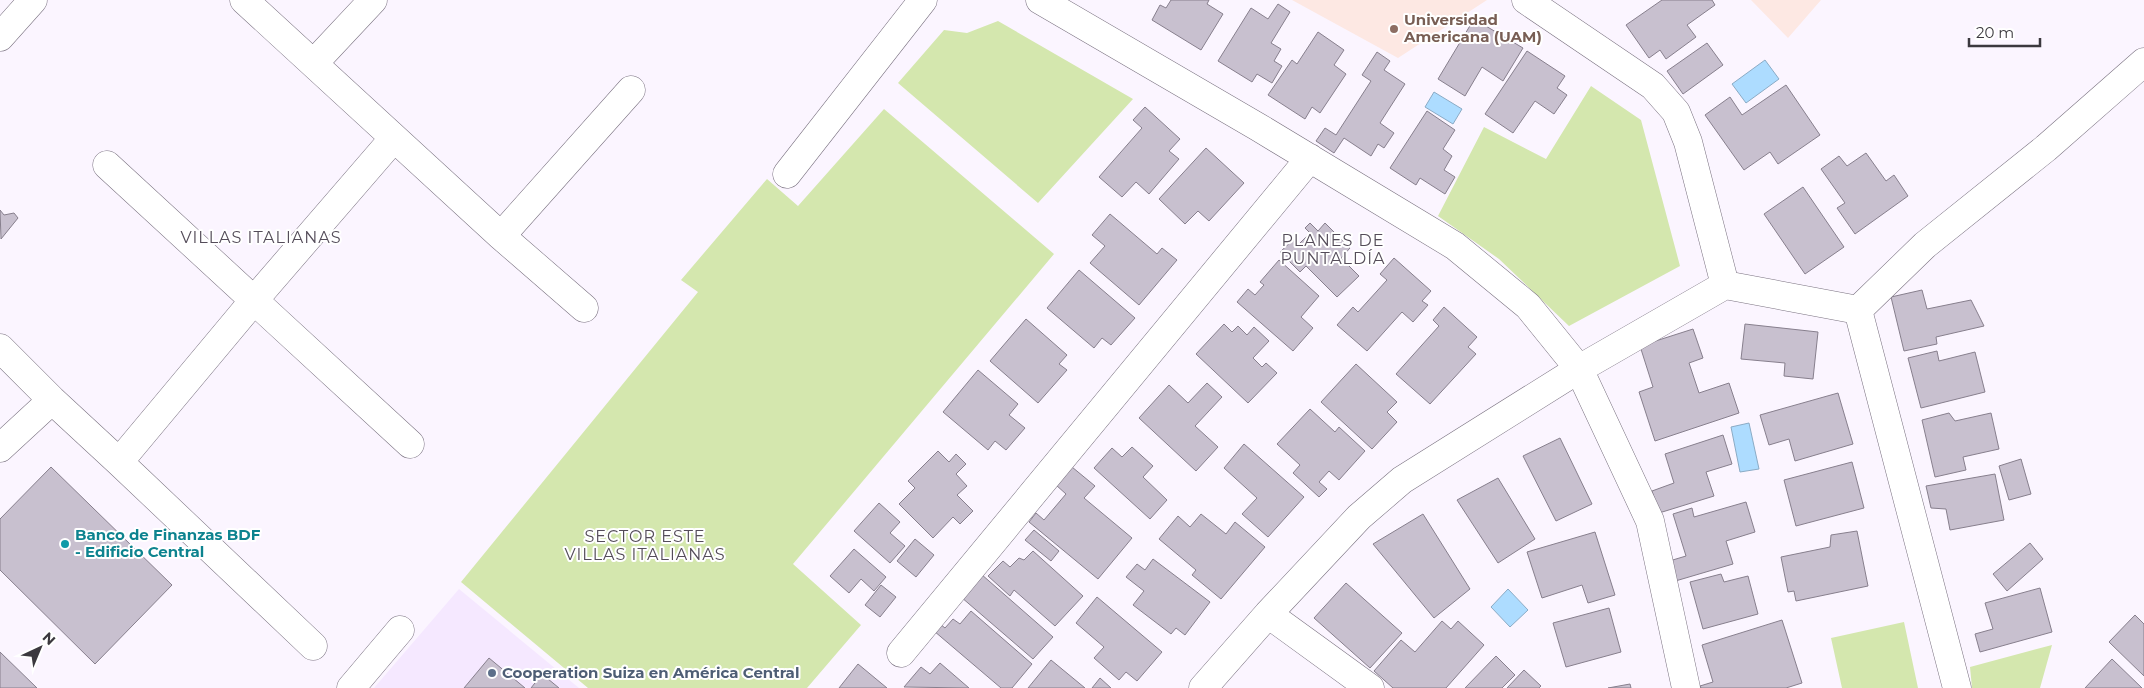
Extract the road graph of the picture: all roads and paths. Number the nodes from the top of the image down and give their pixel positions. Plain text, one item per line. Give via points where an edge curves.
1 (33, 0) edge
2 (244, 0) edge
3 (373, 0) edge
4 (923, 0) edge
5 (1040, 0) edge
6 (1526, 0) edge
7 (7, 30) edge
8 (2144, 62) edge
9 (314, 63) junction
10 (631, 90) dead end
11 (394, 138) junction
12 (1310, 158) junction
13 (107, 165) dead end
14 (787, 174) dead end
15 (501, 236) junction
16 (1725, 285) junction
17 (255, 299) junction
18 (584, 308) dead end
19 (1858, 310) junction
20 (0, 348) edge
21 (1579, 369) junction
22 (52, 400) junction
23 (410, 444) dead end
24 (0, 448) edge
25 (119, 462) junction
26 (1268, 614) junction
27 (400, 630) dead end
28 (313, 646) dead end
29 (901, 653) dead end
30 (351, 688) edge
31 (1203, 688) edge
32 (1370, 688) edge
33 (1686, 688) edge
34 (1957, 688) edge

1 - 7 street
2 - 9 street
3 - 9 street
4 - 14 street
5 - 12 street
6 - 16 street via 1653,86 1676,112 1688,142
8 - 19 street via 2046,148 1925,246
9 - 11 street
10 - 15 street
11 - 15 street
11 - 17 street
12 - 21 street via 1454,246 1528,306
12 - 29 street
13 - 17 street
15 - 18 street
16 - 19 street
16 - 21 street
17 - 23 street
17 - 25 street
19 - 34 street
20 - 22 street
21 - 26 street via 1402,480 1359,517
21 - 33 street via 1650,521
22 - 24 street
22 - 25 street
25 - 28 street
26 - 31 street
26 - 32 street
27 - 30 street

